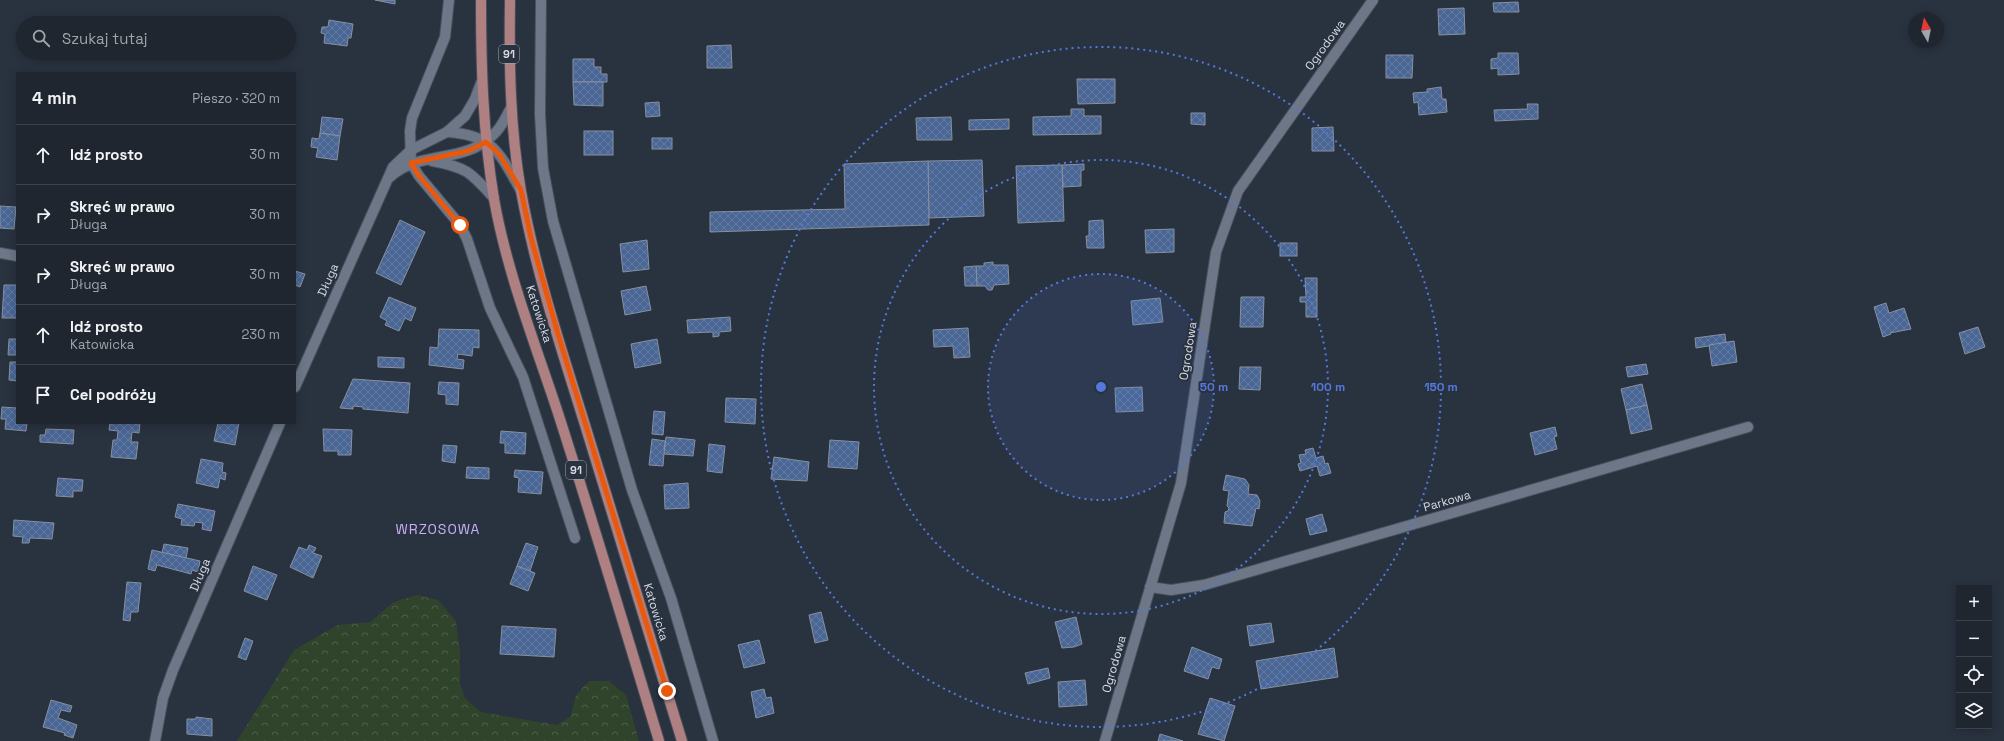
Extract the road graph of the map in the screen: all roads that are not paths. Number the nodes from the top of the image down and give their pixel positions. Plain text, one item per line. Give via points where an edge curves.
1 (449, 0) edge
2 (481, 0) edge
3 (510, 0) edge
4 (541, 0) edge
5 (1373, 0) edge
6 (481, 83) junction
7 (511, 108) junction
8 (447, 132) junction
9 (486, 142) junction
10 (411, 150) junction
11 (426, 160) junction
12 (411, 163) junction
13 (384, 183) junction
14 (521, 190) junction
15 (494, 198) junction
16 (0, 253) edge
17 (16, 256) edge
18 (299, 367) edge
19 (296, 382) edge
20 (280, 424) edge
21 (1748, 427) dead end
22 (575, 538) dead end
23 (1150, 587) junction
24 (155, 741) edge
25 (659, 741) edge
26 (682, 741) edge
27 (713, 741) edge
28 (1105, 741) edge

1 - 10 street via 445,37 412,118
2 - 6 main road, Katowicka / 91
3 - 7 main road, Katowicka / 91
4 - 27 street via 540,114 544,168 553,221 632,490 671,598
5 - 23 street, Ogrodowa via 1238,191 1216,252 1181,483
6 - 8 street, Długa via 465,116
6 - 9 main road, Katowicka / 91
7 - 9 street, Długa via 496,133
7 - 14 main road, Katowicka / 91
8 - 9 street via 470,134
8 - 10 street, Długa
9 - 11 street, Długa via 468,151
9 - 14 street via 499,154
9 - 15 main road, Katowicka / 91
10 - 12 street
10 - 13 street, Długa via 393,167
11 - 12 street, Długa
11 - 15 street via 464,169
12 - 13 street, Długa
12 - 22 street via 460,225 467,239 490,308 526,384
13 - 18 street, Długa
14 - 26 main road, Katowicka / 91 via 533,245 558,334
15 - 25 main road, Katowicka / 91 via 519,296
16 - 17 street
18 - 19 street, Długa
20 - 24 street, Długa via 173,670 163,698
21 - 23 street, Parkowa via 1204,585 1171,590
23 - 28 street, Ogrodowa

